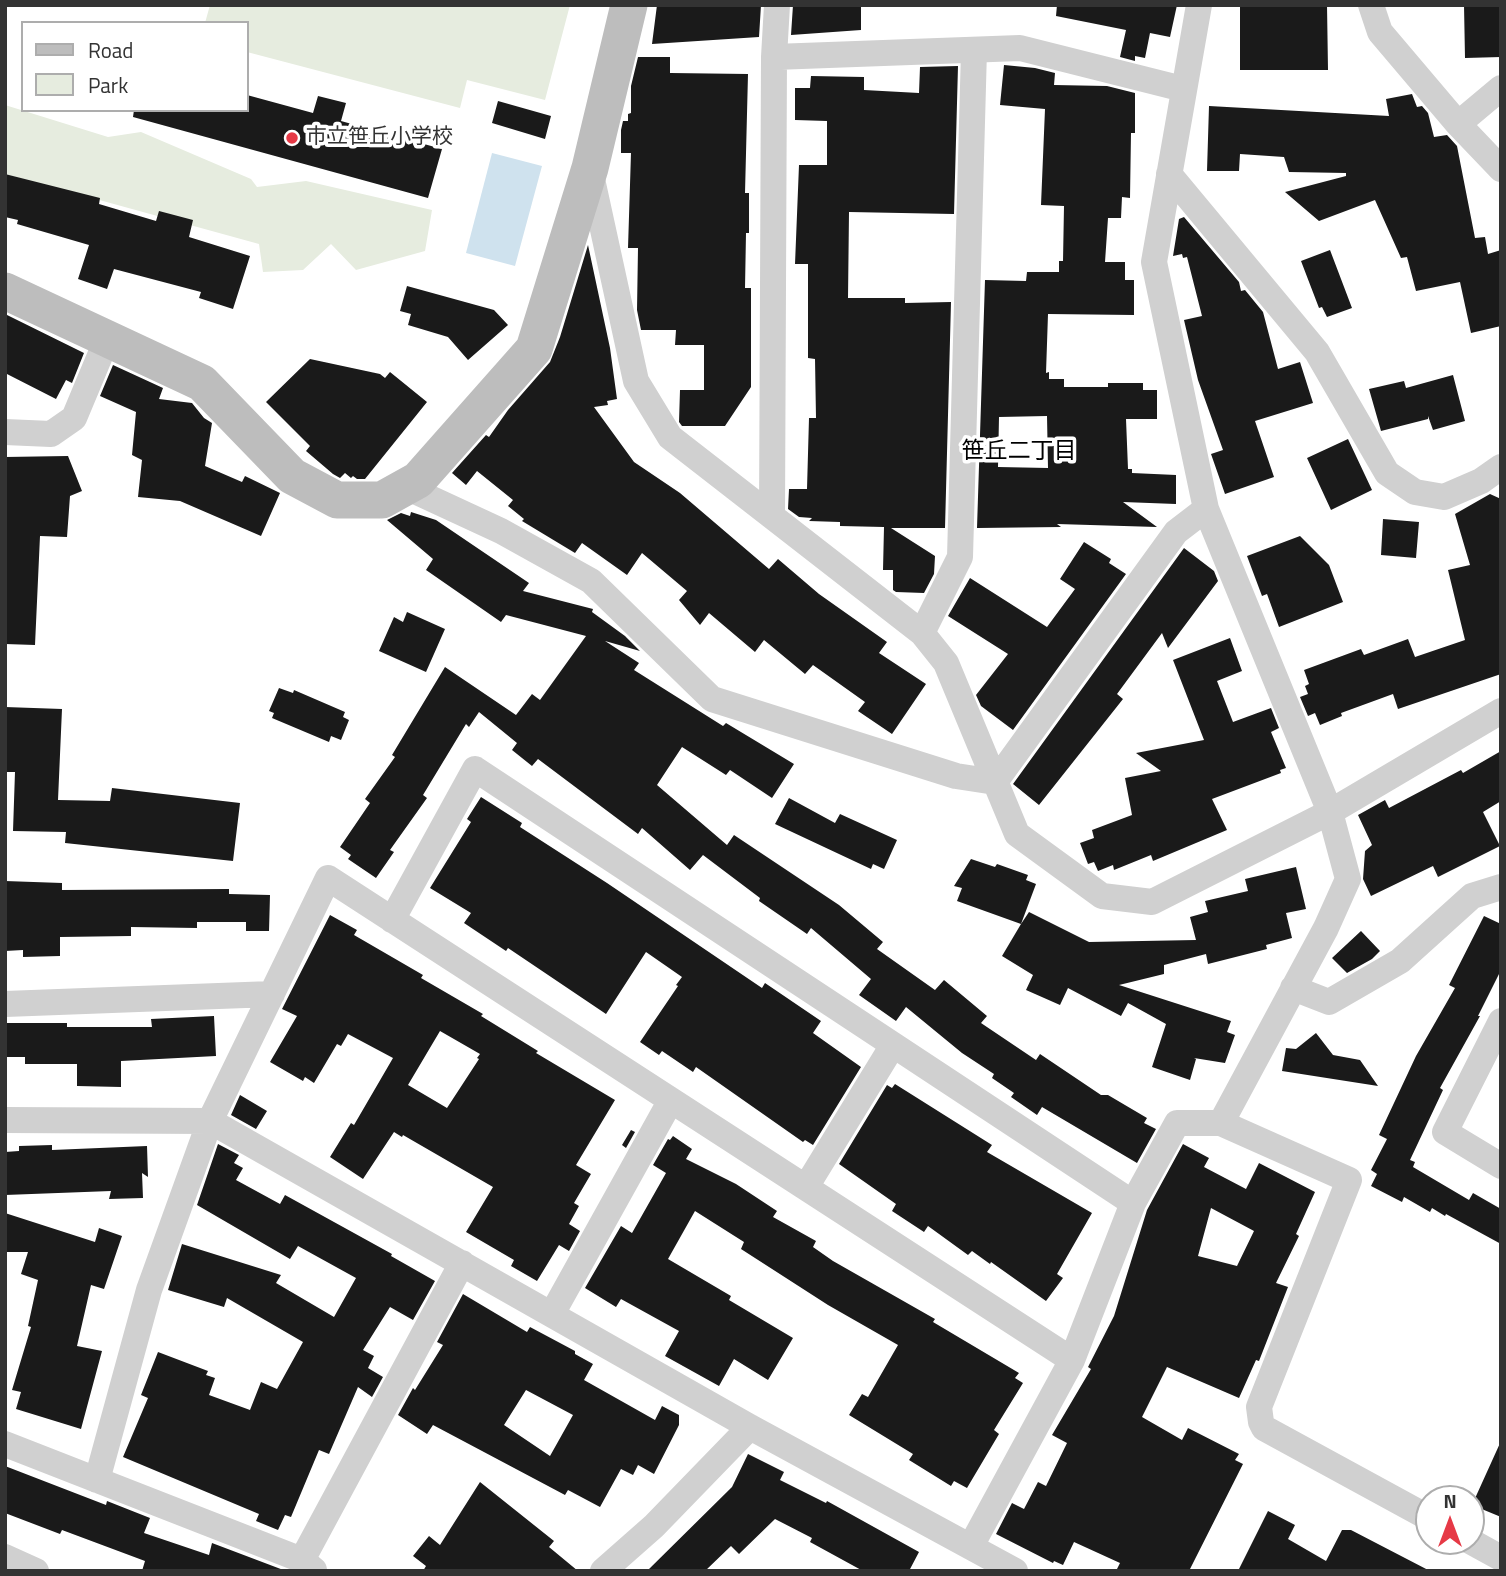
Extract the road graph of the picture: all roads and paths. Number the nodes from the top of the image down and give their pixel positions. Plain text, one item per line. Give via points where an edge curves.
1 (629, 5) edge
2 (777, 5) edge
3 (1199, 5) edge
4 (1371, 5) edge
5 (974, 50) junction
6 (775, 57) junction
7 (1501, 88) edge
8 (1183, 89) junction
9 (1458, 124) junction
10 (590, 168) junction
11 (1501, 169) edge
12 (1169, 174) junction
13 (5, 291) edge
14 (107, 339) junction
15 (5, 432) edge
16 (1501, 467) edge
17 (406, 486) junction
18 (1206, 509) junction
19 (772, 516) junction
20 (922, 633) junction
21 (1501, 711) edge
22 (995, 782) junction
23 (1330, 812) junction
24 (1501, 887) edge
25 (392, 920) junction
26 (1293, 988) junction
27 (271, 994) junction
28 (5, 1004) edge
29 (1500, 1023) edge
30 (892, 1045) junction
31 (671, 1100) junction
32 (5, 1120) edge
33 (210, 1121) junction
34 (1221, 1123) junction
35 (1501, 1166) edge
36 (806, 1187) junction
37 (1133, 1203) junction
38 (462, 1263) junction
39 (552, 1314) junction
40 (1072, 1360) junction
41 (750, 1427) junction
42 (5, 1444) edge
43 (97, 1480) junction
44 (1415, 1510) edge
45 (971, 1546) junction
46 (1485, 1549) edge
47 (5, 1557) edge
48 (1501, 1558) edge
49 (308, 1565) edge
50 (36, 1571) edge
51 (603, 1571) edge
52 (1015, 1571) edge

1 - 10 street
2 - 6 street
3 - 8 street
4 - 9 street via 1380,32
5 - 6 street
5 - 8 street via 1020,48
5 - 20 street via 960,557
6 - 19 street
7 - 9 street
8 - 12 street
9 - 11 street
10 - 17 street via 534,349 418,480
10 - 19 street via 636,381 670,437
12 - 16 street via 1317,352 1387,473 1415,492 1444,497
12 - 18 street via 1154,262
13 - 14 street
14 - 15 street via 74,418 51,434
14 - 17 street via 202,383 292,475 337,500 382,500
17 - 22 street via 591,581 712,699 956,776
18 - 22 street via 1175,532
18 - 23 street
19 - 20 street
20 - 22 street via 946,663
21 - 23 street
22 - 23 street via 1017,834 1102,896 1152,902
23 - 26 street via 1348,879
24 - 26 street via 1472,896 1400,961 1329,1002
25 - 27 street via 328,878
25 - 30 street via 475,769
25 - 31 street
26 - 34 street
27 - 28 street
27 - 33 street
29 - 35 street via 1445,1132
30 - 36 street
30 - 37 street
31 - 36 street
31 - 39 street
32 - 33 street
33 - 38 street
33 - 43 street via 149,1290
34 - 37 street via 1177,1123
34 - 44 street via 1349,1180 1259,1407 1264,1428
36 - 40 street
37 - 40 street
38 - 39 street
38 - 49 street
39 - 41 street
40 - 45 street
41 - 45 street
41 - 51 street via 654,1526
42 - 43 street
43 - 49 street
45 - 52 street
46 - 48 street
47 - 50 street

